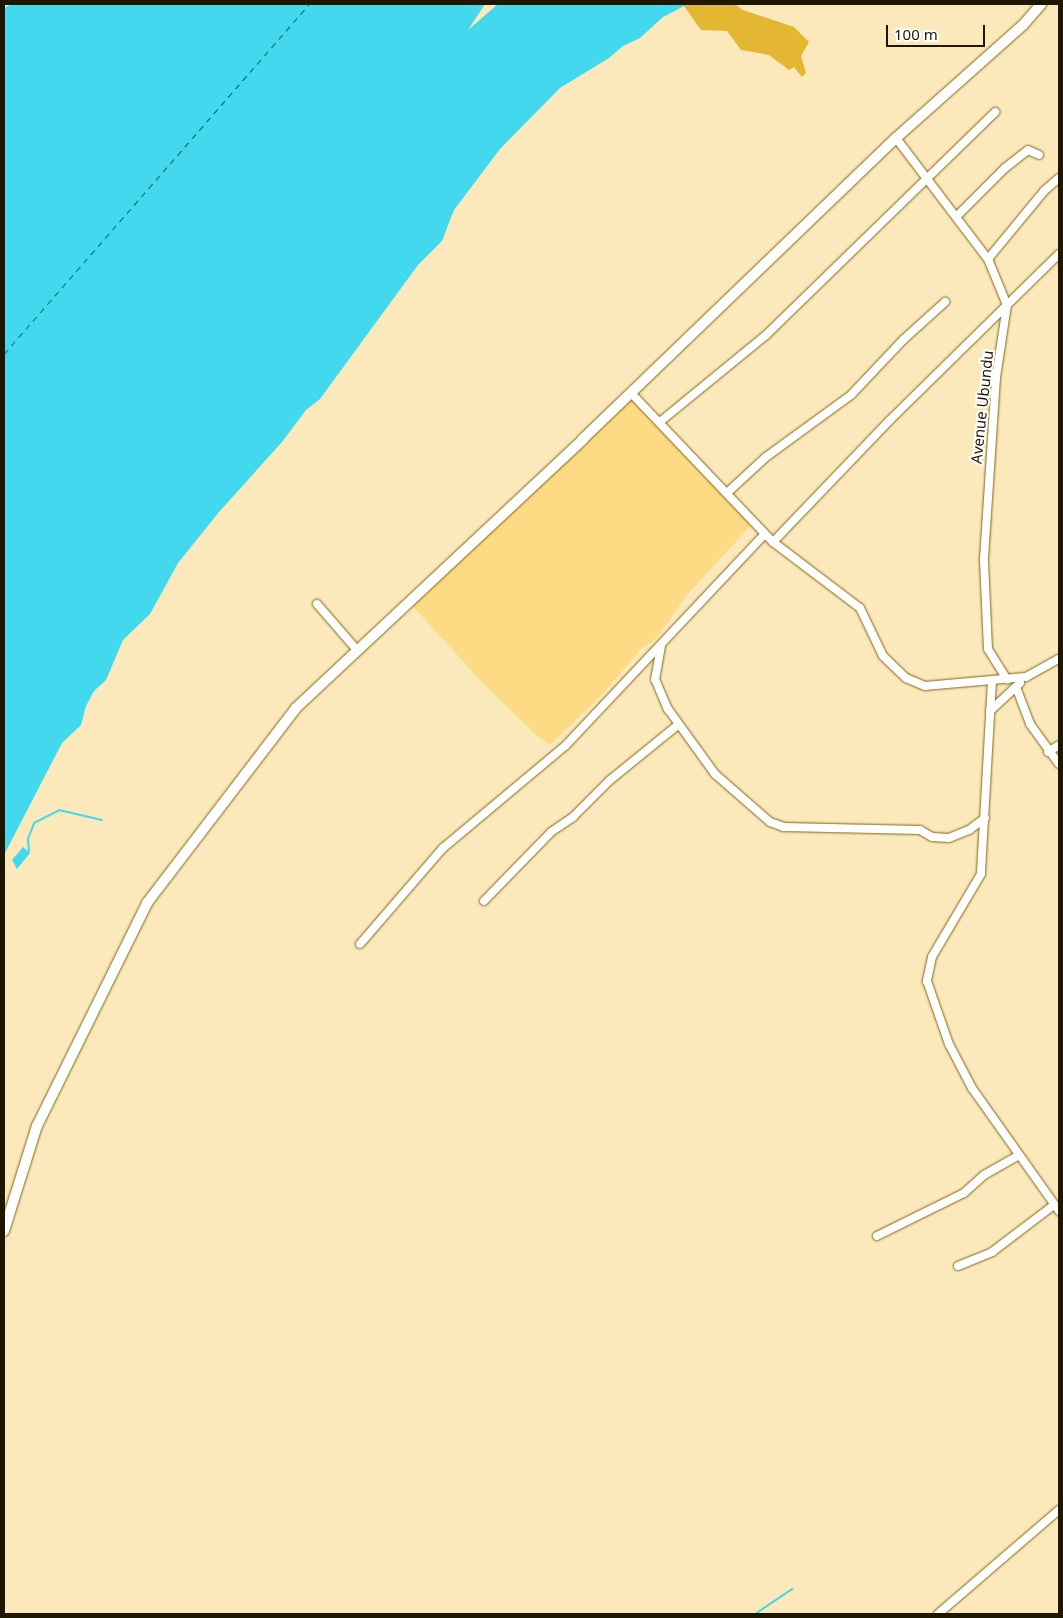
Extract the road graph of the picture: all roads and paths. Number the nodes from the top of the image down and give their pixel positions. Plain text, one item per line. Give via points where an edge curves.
1 (1041, 4) edge
2 (995, 112) dead end
3 (896, 138) junction
4 (1039, 155) dead end
5 (1059, 178) edge
6 (928, 179) junction
7 (957, 216) junction
8 (1059, 254) edge
9 (988, 259) junction
10 (945, 302) dead end
11 (1008, 305) junction
12 (632, 393) junction
13 (661, 421) junction
14 (728, 492) junction
15 (764, 534) junction
16 (773, 542) junction
17 (317, 604) dead end
18 (662, 643) junction
19 (357, 650) junction
20 (1059, 659) edge
21 (1026, 677) junction
22 (1007, 679) junction
23 (992, 680) junction
24 (1016, 687) junction
25 (990, 711) junction
26 (678, 725) junction
27 (1059, 745) edge
28 (1048, 752) junction
29 (1059, 764) edge
30 (985, 818) junction
31 (484, 901) dead end
32 (360, 944) dead end
33 (1019, 1155) junction
34 (1057, 1208) edge
35 (4, 1231) edge
36 (877, 1236) dead end
37 (958, 1266) dead end
38 (1059, 1510) edge
39 (938, 1614) edge

1 - 3 street via 1023,25
2 - 6 street
3 - 6 street
3 - 12 street
4 - 7 street via 1028,150
5 - 9 street via 1044,191
6 - 7 street
6 - 13 street via 762,338
7 - 9 street
8 - 11 street
9 - 11 street
10 - 14 street via 903,340 851,395 766,457
11 - 16 street
11 - 22 street, Avenue Ubundu via 996,378 984,551 988,649
12 - 13 street
12 - 19 street
13 - 14 street
14 - 15 street
15 - 16 street
15 - 18 street
16 - 23 street via 860,608 883,656 906,678 925,686
17 - 19 street
18 - 26 street via 655,679
18 - 32 street via 543,767 443,848
19 - 35 street via 296,708 147,903 37,1126
20 - 21 street
21 - 22 street
21 - 24 street
22 - 23 street
23 - 25 street
24 - 25 street
24 - 28 street via 1030,724
25 - 30 street
26 - 30 street via 716,774 770,822 784,826 920,830 932,837 949,838 969,830
26 - 31 street via 610,780 573,817 550,832
27 - 28 street
28 - 29 street
30 - 33 street via 979,881 932,957 927,981 949,1044 964,1074
33 - 34 street
33 - 36 street via 984,1174 964,1192
34 - 37 street via 992,1252
38 - 39 street

